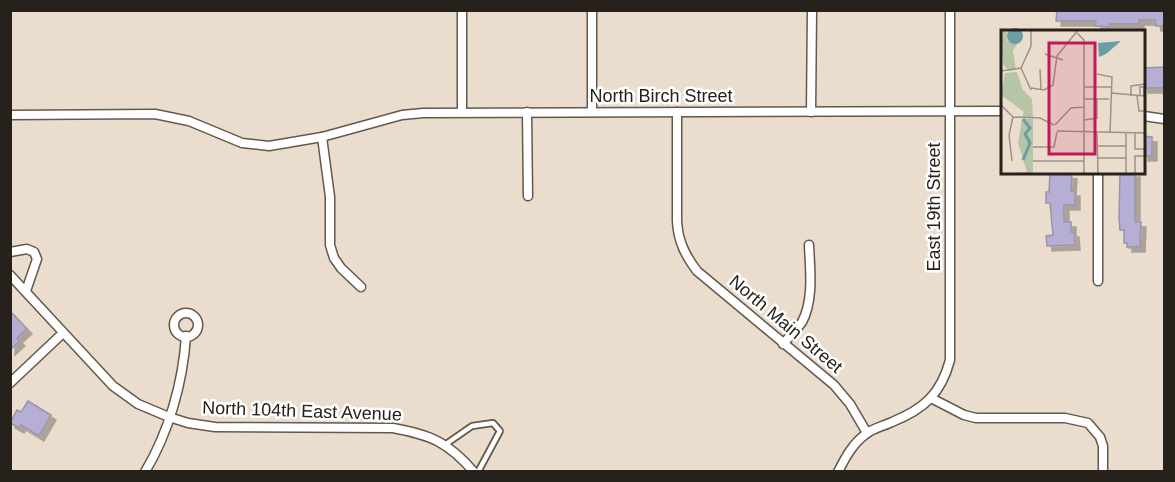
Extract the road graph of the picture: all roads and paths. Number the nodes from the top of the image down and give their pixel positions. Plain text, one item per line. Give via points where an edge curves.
1 (462, 10) edge
2 (592, 10) edge
3 (812, 10) edge
4 (950, 10) edge
5 (951, 111) junction
6 (1001, 111) edge
7 (462, 112) junction
8 (527, 112) junction
9 (592, 112) junction
10 (677, 112) junction
11 (811, 112) junction
12 (10, 115) edge
13 (1145, 116) edge
14 (1164, 119) edge
15 (322, 137) junction
16 (1098, 174) edge
17 (528, 196) dead end
18 (809, 245) dead end
19 (10, 252) edge
20 (10, 275) edge
21 (1098, 281) dead end
22 (361, 287) dead end
23 (26, 291) junction
24 (63, 333) junction
25 (186, 336) dead end
26 (783, 344) junction
27 (10, 382) edge
28 (931, 398) junction
29 (169, 417) junction
30 (867, 432) junction
31 (446, 444) junction
32 (145, 471) edge
33 (476, 471) edge
34 (838, 471) edge
35 (1103, 471) edge

1 - 7 street
2 - 9 street
3 - 11 street
4 - 5 street, East 19th Street
5 - 6 street, North Birch Street
5 - 11 street, North Birch Street
5 - 28 street, East 19th Street via 950,360 944,379
7 - 8 street, North Birch Street
7 - 15 street, North Birch Street via 402,115
8 - 9 street, North Birch Street
8 - 17 street
9 - 10 street, North Birch Street
10 - 11 street, North Birch Street
10 - 26 street, North Main Street via 677,221 681,243 697,271
12 - 15 street, North Birch Street via 154,114 189,121 255,146
13 - 14 street
15 - 22 street via 330,197 330,245 341,268
16 - 21 street
18 - 26 street via 808,304 802,322
19 - 23 street via 27,249 37,259
20 - 23 street, North 104th East Avenue
23 - 24 street, North 104th East Avenue
24 - 27 street
24 - 29 street, North 104th East Avenue via 113,386 138,404
25 - 29 street via 184,361
26 - 30 street, North Main Street via 842,394
28 - 30 street via 912,413
28 - 35 street via 964,416 976,418 1065,418 1088,423 1103,446
29 - 31 street, North 104th East Avenue via 215,427 393,428 420,433
29 - 32 street
30 - 34 street
31 - 33 street, North 104th East Avenue
31 - 33 lane via 472,426 492,423 500,431

